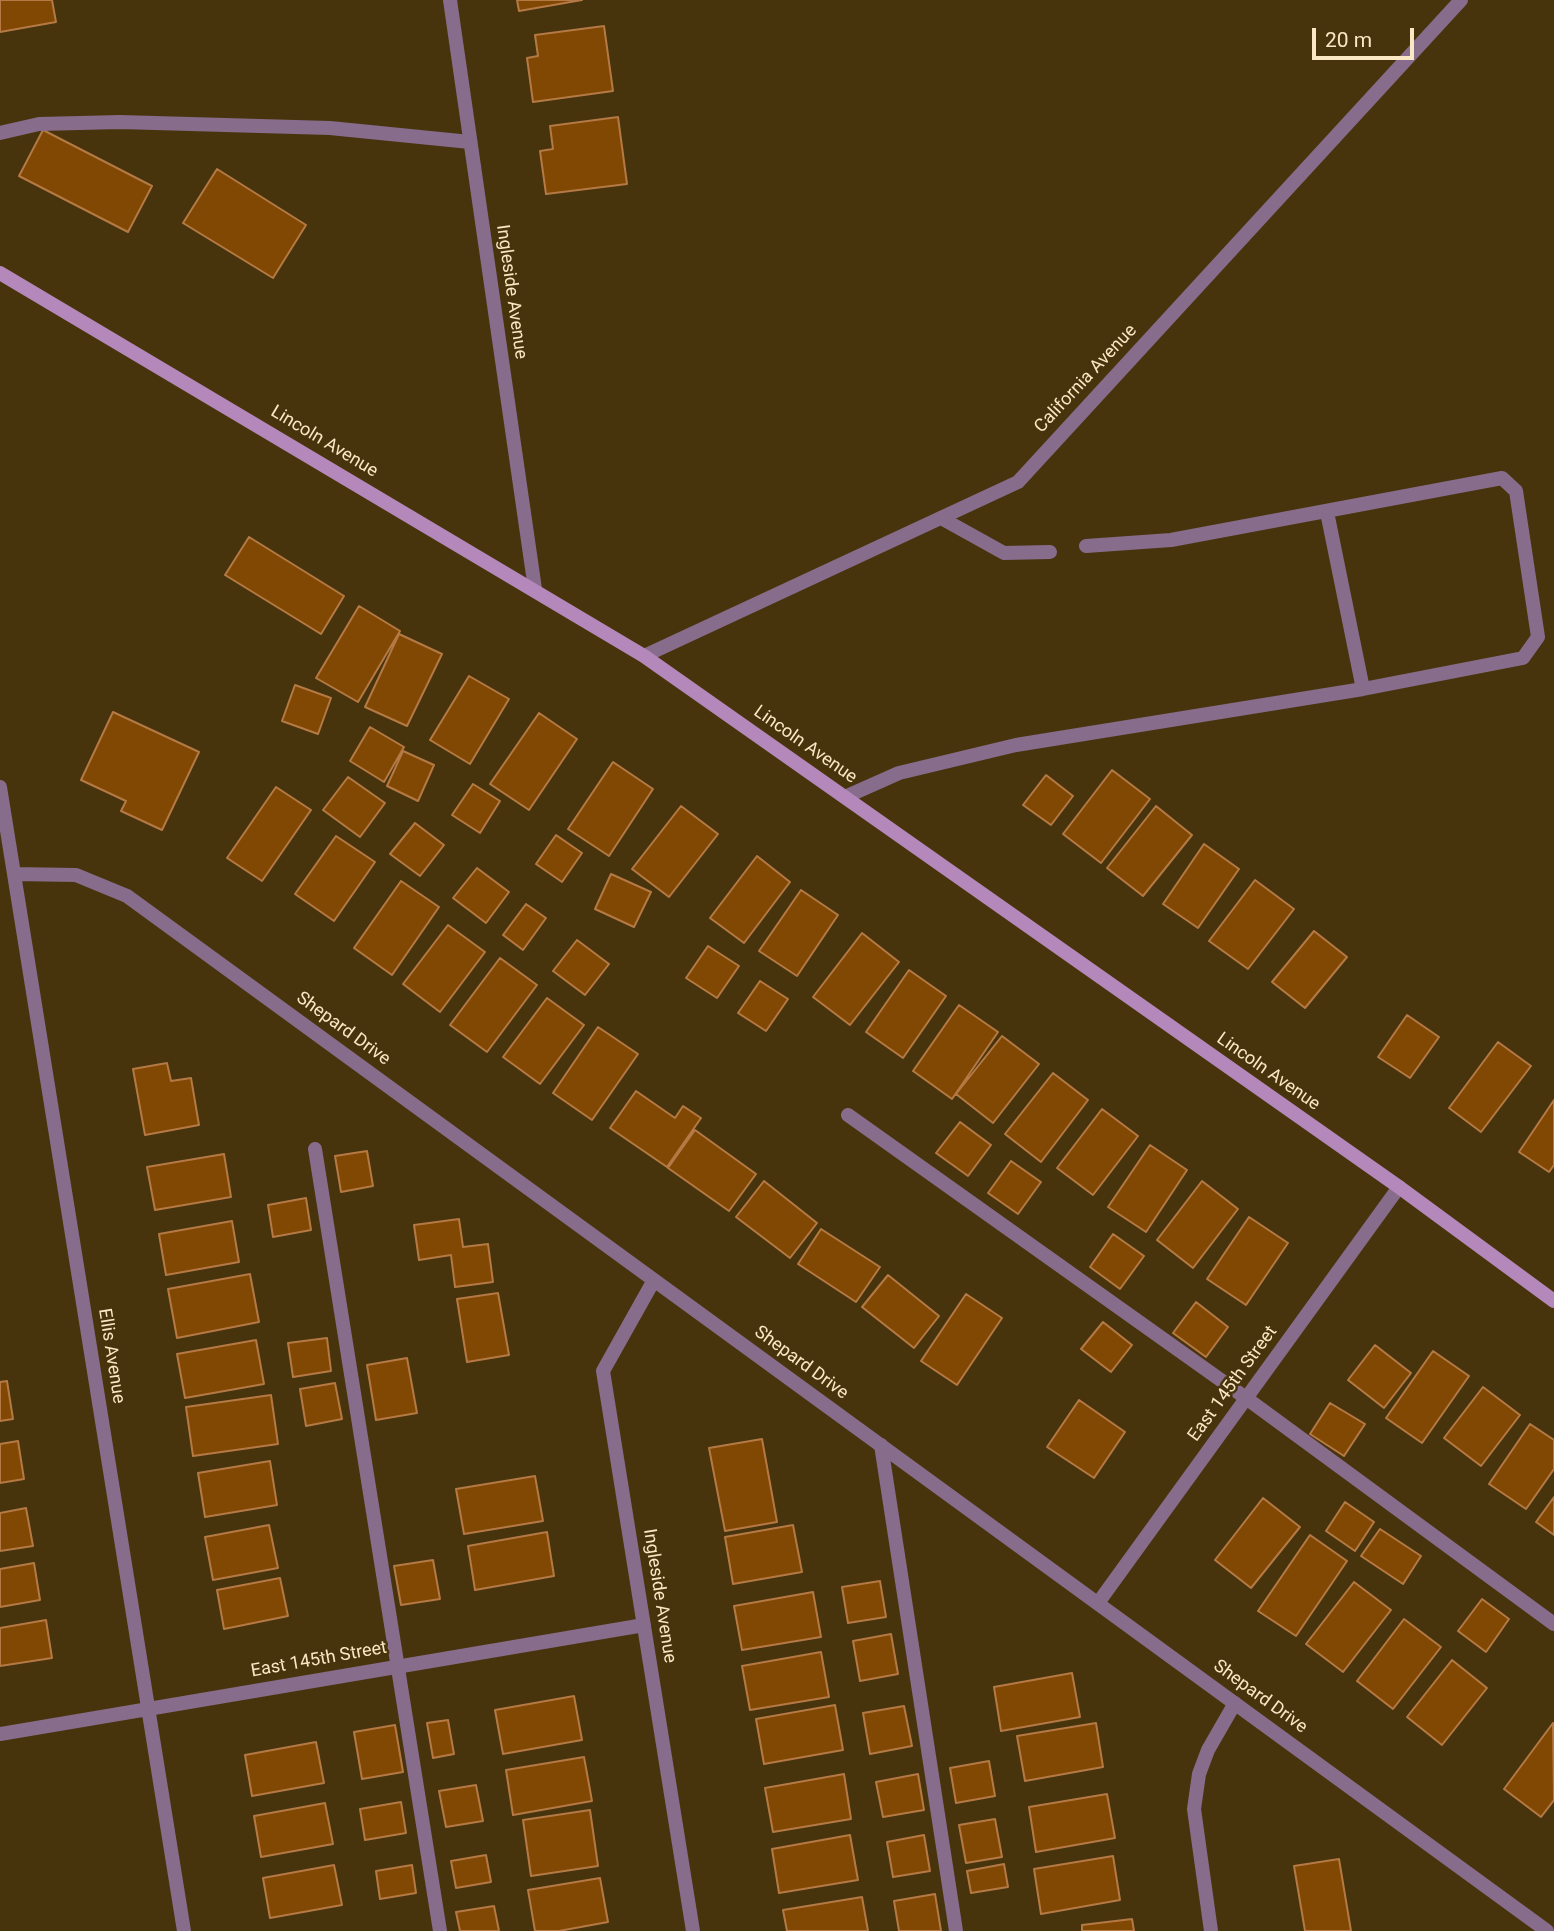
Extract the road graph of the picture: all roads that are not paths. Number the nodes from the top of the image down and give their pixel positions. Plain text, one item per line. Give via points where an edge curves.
1 (450, 0) edge
2 (1461, 0) edge
3 (0, 133) edge
4 (470, 142) junction
5 (0, 273) edge
6 (1327, 512) junction
7 (941, 518) junction
8 (1086, 546) dead end
9 (1050, 552) dead end
10 (535, 589) junction
11 (644, 656) junction
12 (1363, 689) junction
13 (0, 788) edge
14 (845, 797) junction
15 (14, 874) junction
16 (848, 1115) dead end
17 (316, 1149) dead end
18 (1399, 1187) junction
19 (654, 1280) junction
20 (1554, 1301) edge
21 (1246, 1398) junction
22 (881, 1445) junction
23 (1098, 1603) junction
24 (1554, 1624) edge
25 (644, 1625) junction
26 (397, 1667) junction
27 (1235, 1703) junction
28 (148, 1709) junction
29 (0, 1734) edge
30 (184, 1931) edge
31 (440, 1931) edge
32 (693, 1931) edge
33 (956, 1931) edge
34 (1211, 1931) edge
35 (1547, 1931) edge

1 - 4 street, Ingleside Avenue
2 - 7 street, California Avenue via 1018,481
3 - 4 street via 39,124 120,122 330,128
4 - 10 street, Ingleside Avenue
5 - 10 street, Lincoln Avenue
6 - 8 street via 1171,540
6 - 12 street
6 - 12 street via 1502,478 1516,491 1538,636 1523,658
7 - 9 street via 1004,553
7 - 11 street, California Avenue
10 - 11 street, Lincoln Avenue
11 - 14 street, Lincoln Avenue
12 - 14 street via 1016,745 899,773
13 - 15 street, Ellis Avenue
14 - 18 street, Lincoln Avenue
15 - 19 street, Shepard Drive via 76,875 127,896
15 - 28 street, Ellis Avenue
16 - 21 street
17 - 26 street
18 - 20 street, Lincoln Avenue
18 - 21 street, East 145th Street
19 - 22 street, Shepard Drive
19 - 25 street, Ingleside Avenue via 603,1371
21 - 23 street, East 145th Street
21 - 24 street
22 - 23 street, Shepard Drive
22 - 33 street
23 - 27 street, Shepard Drive
25 - 26 street, East 145th Street
25 - 32 street, Ingleside Avenue
26 - 28 street, East 145th Street
26 - 31 street
27 - 34 street via 1208,1750 1194,1809
27 - 35 street, Shepard Drive
28 - 29 street, East 145th Street
28 - 30 street, Ellis Avenue

